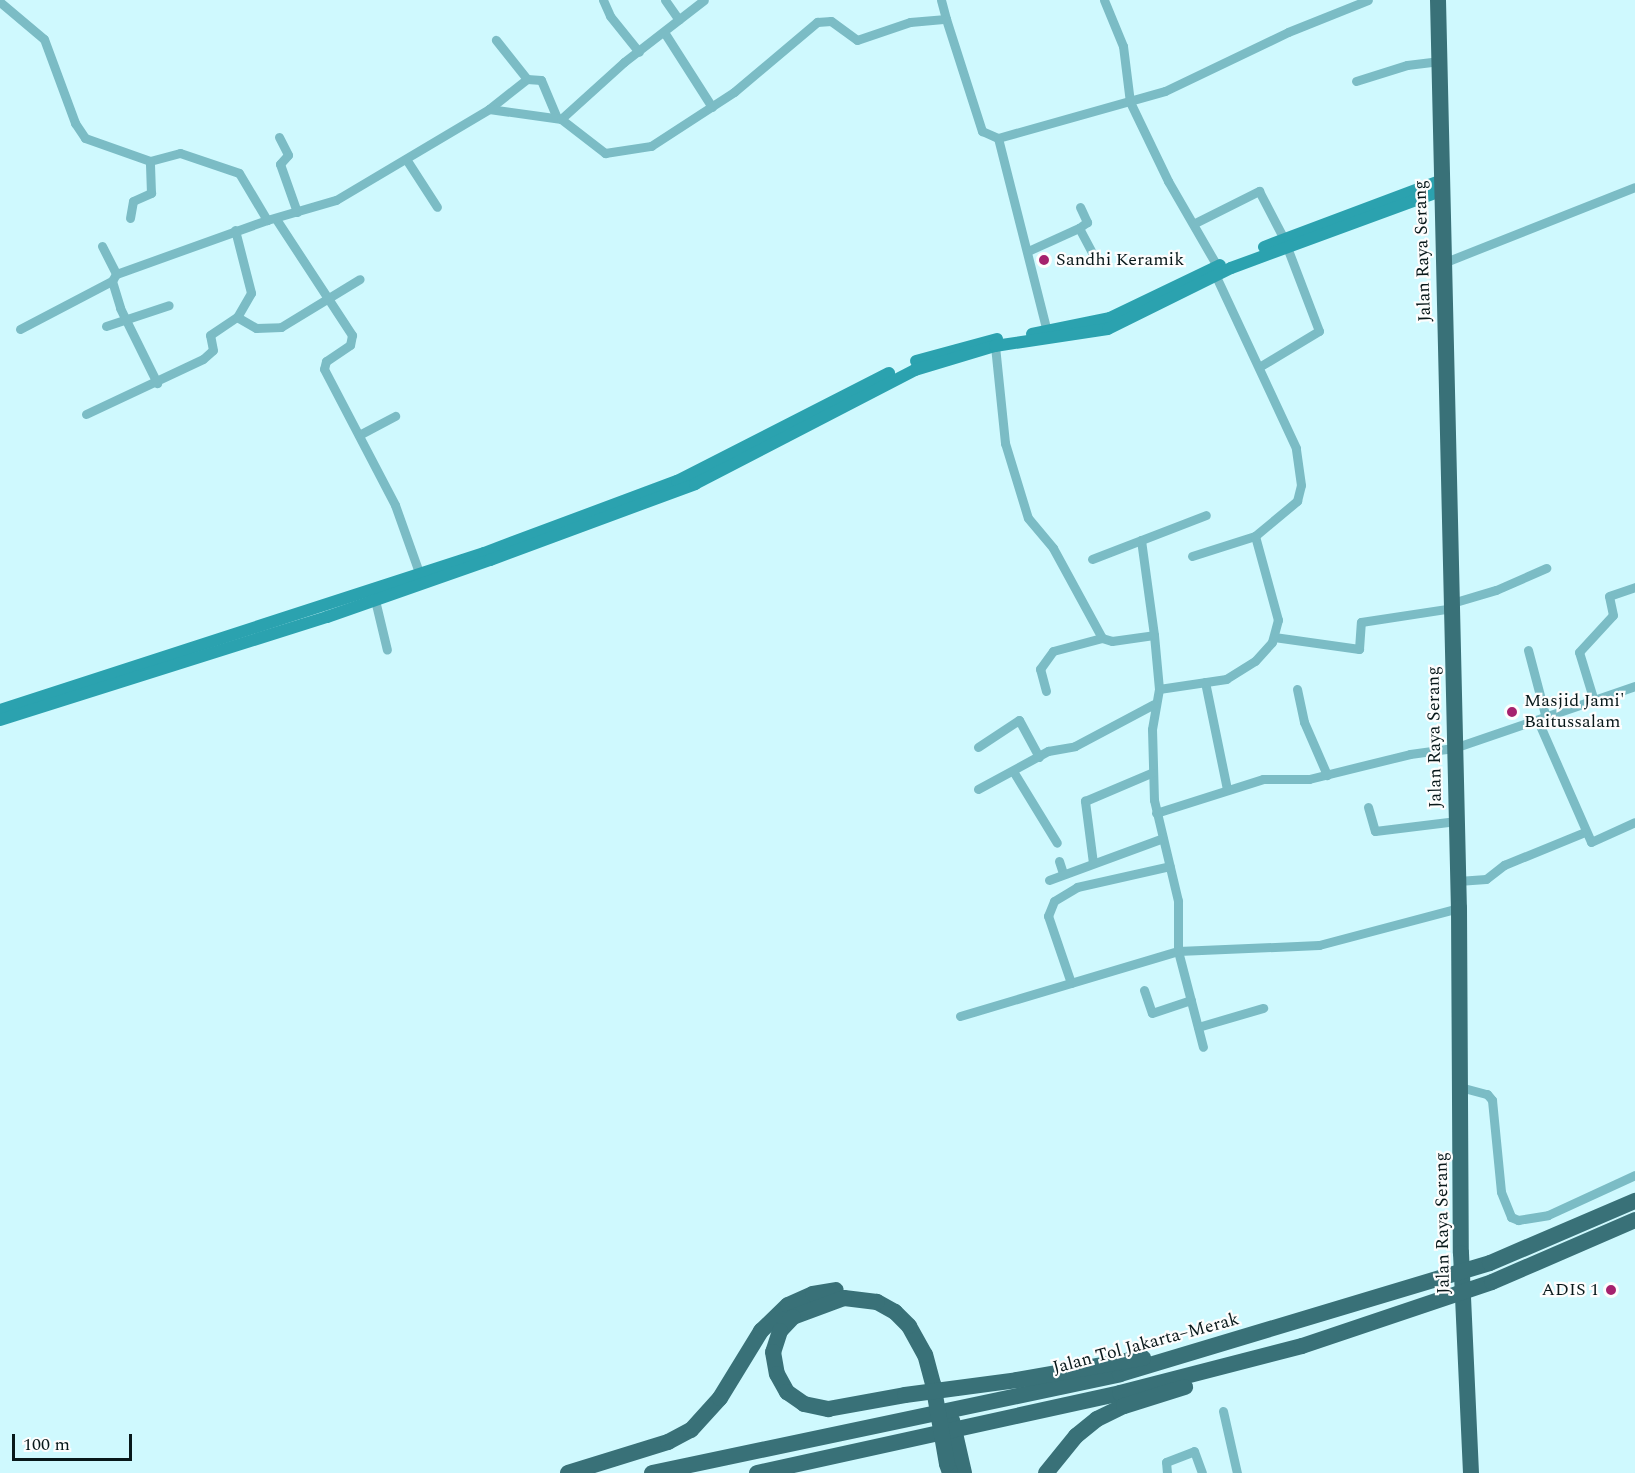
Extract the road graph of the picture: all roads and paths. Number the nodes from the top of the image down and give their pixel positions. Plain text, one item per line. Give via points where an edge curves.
1 (603, 0) edge
2 (665, 0) edge
3 (704, 0) edge
4 (942, 0) edge
5 (1104, 0) edge
6 (1368, 0) edge
7 (1438, 0) edge
8 (0, 2) edge
9 (946, 19) junction
10 (679, 20) junction
11 (664, 32) junction
12 (496, 40) dead end
13 (639, 52) junction
14 (1438, 61) junction
15 (527, 79) junction
16 (1356, 81) dead end
17 (1130, 102) junction
18 (712, 107) junction
19 (489, 110) junction
20 (559, 118) junction
21 (279, 137) dead end
22 (998, 138) junction
23 (406, 159) junction
24 (150, 161) junction
25 (1440, 185) junction
26 (1635, 187) edge
27 (437, 207) dead end
28 (1080, 207) dead end
29 (297, 212) junction
30 (130, 219) dead end
31 (272, 219) junction
32 (1195, 223) junction
33 (1079, 228) junction
34 (235, 230) junction
35 (1285, 243) junction
36 (102, 246) dead end
37 (1028, 251) junction
38 (1093, 254) dead end
39 (1443, 263) junction
40 (1215, 270) junction
41 (114, 277) junction
42 (360, 279) dead end
43 (331, 299) junction
44 (169, 305) dead end
45 (124, 317) junction
46 (237, 317) junction
47 (106, 326) dead end
48 (20, 329) dead end
49 (1048, 337) junction
50 (994, 346) junction
51 (1259, 367) junction
52 (157, 383) junction
53 (86, 414) dead end
54 (395, 416) dead end
55 (359, 435) junction
56 (1206, 514) dead end
57 (1255, 536) junction
58 (1141, 540) junction
59 (1192, 556) dead end
60 (1092, 559) dead end
61 (1546, 568) dead end
62 (421, 578) junction
63 (1635, 587) edge
64 (375, 600) junction
65 (1452, 605) junction
66 (1154, 635) junction
67 (1274, 637) junction
68 (1102, 638) junction
69 (387, 650) dead end
70 (1528, 650) dead end
71 (1205, 682) junction
72 (1635, 686) edge
73 (1159, 689) junction
74 (1297, 689) dead end
75 (1046, 691) dead end
76 (1594, 701) junction
77 (1154, 704) junction
78 (0, 710) edge
79 (1542, 719) junction
80 (0, 720) edge
81 (978, 747) dead end
82 (1454, 748) junction
83 (1039, 757) junction
84 (1013, 771) junction
85 (1151, 773) junction
86 (1327, 775) junction
87 (978, 789) dead end
88 (1227, 789) junction
89 (1368, 807) dead end
90 (1156, 813) junction
91 (1456, 821) junction
92 (1635, 822) edge
93 (1585, 832) junction
94 (1163, 838) junction
95 (1058, 843) dead end
96 (1059, 861) dead end
97 (1093, 863) junction
98 (1170, 866) junction
99 (1063, 873) junction
100 (1049, 880) dead end
101 (1458, 881) junction
102 (1459, 908) junction
103 (1178, 951) junction
104 (1071, 983) junction
105 (1144, 990) dead end
106 (1191, 1000) junction
107 (1263, 1008) dead end
108 (960, 1016) dead end
109 (1198, 1027) junction
110 (1203, 1047) dead end
111 (1460, 1087) junction
112 (1635, 1175) edge
113 (1635, 1201) edge
114 (1635, 1220) edge
115 (1302, 1346) junction
116 (1213, 1348) junction
117 (939, 1384) junction
118 (1223, 1411) dead end
119 (955, 1468) edge
120 (567, 1473) edge
121 (652, 1473) edge
122 (757, 1473) edge
123 (1046, 1473) edge
124 (1167, 1473) edge
125 (1202, 1473) edge
126 (1237, 1473) edge
127 (1471, 1473) edge

1 - 13 street via 610,16
2 - 10 street
3 - 10 street
4 - 9 street
5 - 17 street via 1123,46
6 - 17 street via 1281,35 1165,91
7 - 14 highway, Jalan Raya Serang
8 - 24 street via 44,39 80,133
9 - 18 street via 910,22 857,40 831,21 822,20
9 - 22 street via 982,131
10 - 11 street
11 - 13 street
11 - 18 street
12 - 15 street
13 - 20 street
14 - 16 street via 1407,65
14 - 25 highway, Jalan Raya Serang
15 - 19 street
15 - 20 street via 541,80
17 - 22 street
17 - 32 street via 1168,181
18 - 20 street via 657,144 608,153
19 - 20 street
19 - 23 street
21 - 29 street via 288,155 280,164
22 - 37 street
23 - 27 street
23 - 29 street via 336,200
24 - 30 street via 151,193 133,201
24 - 31 street via 180,153 240,173
25 - 35 street
25 - 39 highway, Jalan Raya Serang
26 - 39 street
28 - 33 street via 1087,222
29 - 31 street
31 - 34 street
31 - 43 street
32 - 35 street via 1259,191
32 - 40 street
33 - 37 street
33 - 38 street
34 - 41 street
34 - 46 street via 251,293
35 - 40 street
35 - 51 street via 1319,331
36 - 41 street
37 - 49 street
39 - 65 highway, Jalan Raya Serang
40 - 49 street via 1123,316
40 - 51 street
41 - 45 street
41 - 48 street
42 - 43 street
43 - 46 street via 281,327 256,328
43 - 55 street via 352,340 326,361 324,369
44 - 45 street
45 - 47 street
45 - 52 street
46 - 52 street via 210,335 214,347 210,353
49 - 50 street
49 - 62 street via 972,343 910,363 690,476
50 - 62 street via 900,377 695,484
50 - 68 street via 1005,443 1020,500 1028,518 1053,548
51 - 57 street via 1296,448 1301,485 1297,501
52 - 53 street
54 - 55 street
55 - 62 street via 395,505
56 - 58 street
57 - 59 street
57 - 67 street via 1278,620
58 - 60 street
58 - 66 street
61 - 65 street
62 - 64 street
62 - 78 street
63 - 76 street via 1609,596 1613,615 1579,652
64 - 69 street
64 - 80 street
65 - 67 street via 1361,622 1359,649
65 - 82 highway, Jalan Raya Serang
66 - 68 street via 1112,641
66 - 73 street
67 - 71 street via 1240,671
68 - 75 street via 1053,651 1040,669
70 - 79 street
71 - 73 street
71 - 88 street
72 - 76 street
73 - 77 street
74 - 86 street via 1304,722
76 - 79 street
77 - 83 street via 1075,746
77 - 85 street
79 - 82 street
79 - 93 street
81 - 83 street via 1019,720
82 - 86 street via 1410,754
82 - 91 highway, Jalan Raya Serang
83 - 84 street
84 - 87 street
84 - 95 street
85 - 90 street
85 - 97 street via 1085,801
86 - 88 street via 1297,780 1269,778
88 - 90 street
89 - 91 street via 1375,831
90 - 94 street
91 - 101 highway, Jalan Raya Serang
92 - 93 street via 1594,843
93 - 101 street via 1504,865 1486,879
94 - 97 street
94 - 98 street
96 - 99 street
97 - 99 street
98 - 103 street via 1178,901
98 - 104 street via 1077,887 1054,901 1048,916
99 - 100 street
101 - 102 highway, Jalan Raya Serang
102 - 103 street via 1319,945
102 - 111 highway, Jalan Raya Serang
103 - 104 street
103 - 106 street
104 - 108 street
105 - 106 street via 1152,1013
106 - 109 street
107 - 109 street
109 - 110 street
111 - 112 street via 1487,1094 1492,1100 1501,1192 1511,1217 1518,1220 1548,1215
111 - 127 highway, Jalan Raya Serang via 1461,1253
113 - 116 highway, Jalan Tol Jakarta–Merak via 1490,1263
114 - 115 highway, Jalan Tol Jakarta–Merak via 1492,1282
115 - 122 highway, Jalan Tol Jakarta–Merak via 1119,1392
115 - 123 highway via 1268,1361 1109,1412 1076,1436
116 - 117 highway via 828,1409 804,1404 788,1392 777,1374 773,1352 780,1331 793,1317 819,1304 844,1298 877,1302 909,1326
116 - 121 highway, Jalan Tol Jakarta–Merak via 1120,1374
117 - 119 highway
117 - 120 highway via 923,1332 901,1306 882,1295 848,1288 813,1294 788,1305 761,1331 720,1398 691,1430 668,1442
118 - 126 street
124 - 125 street via 1166,1461 1194,1451

